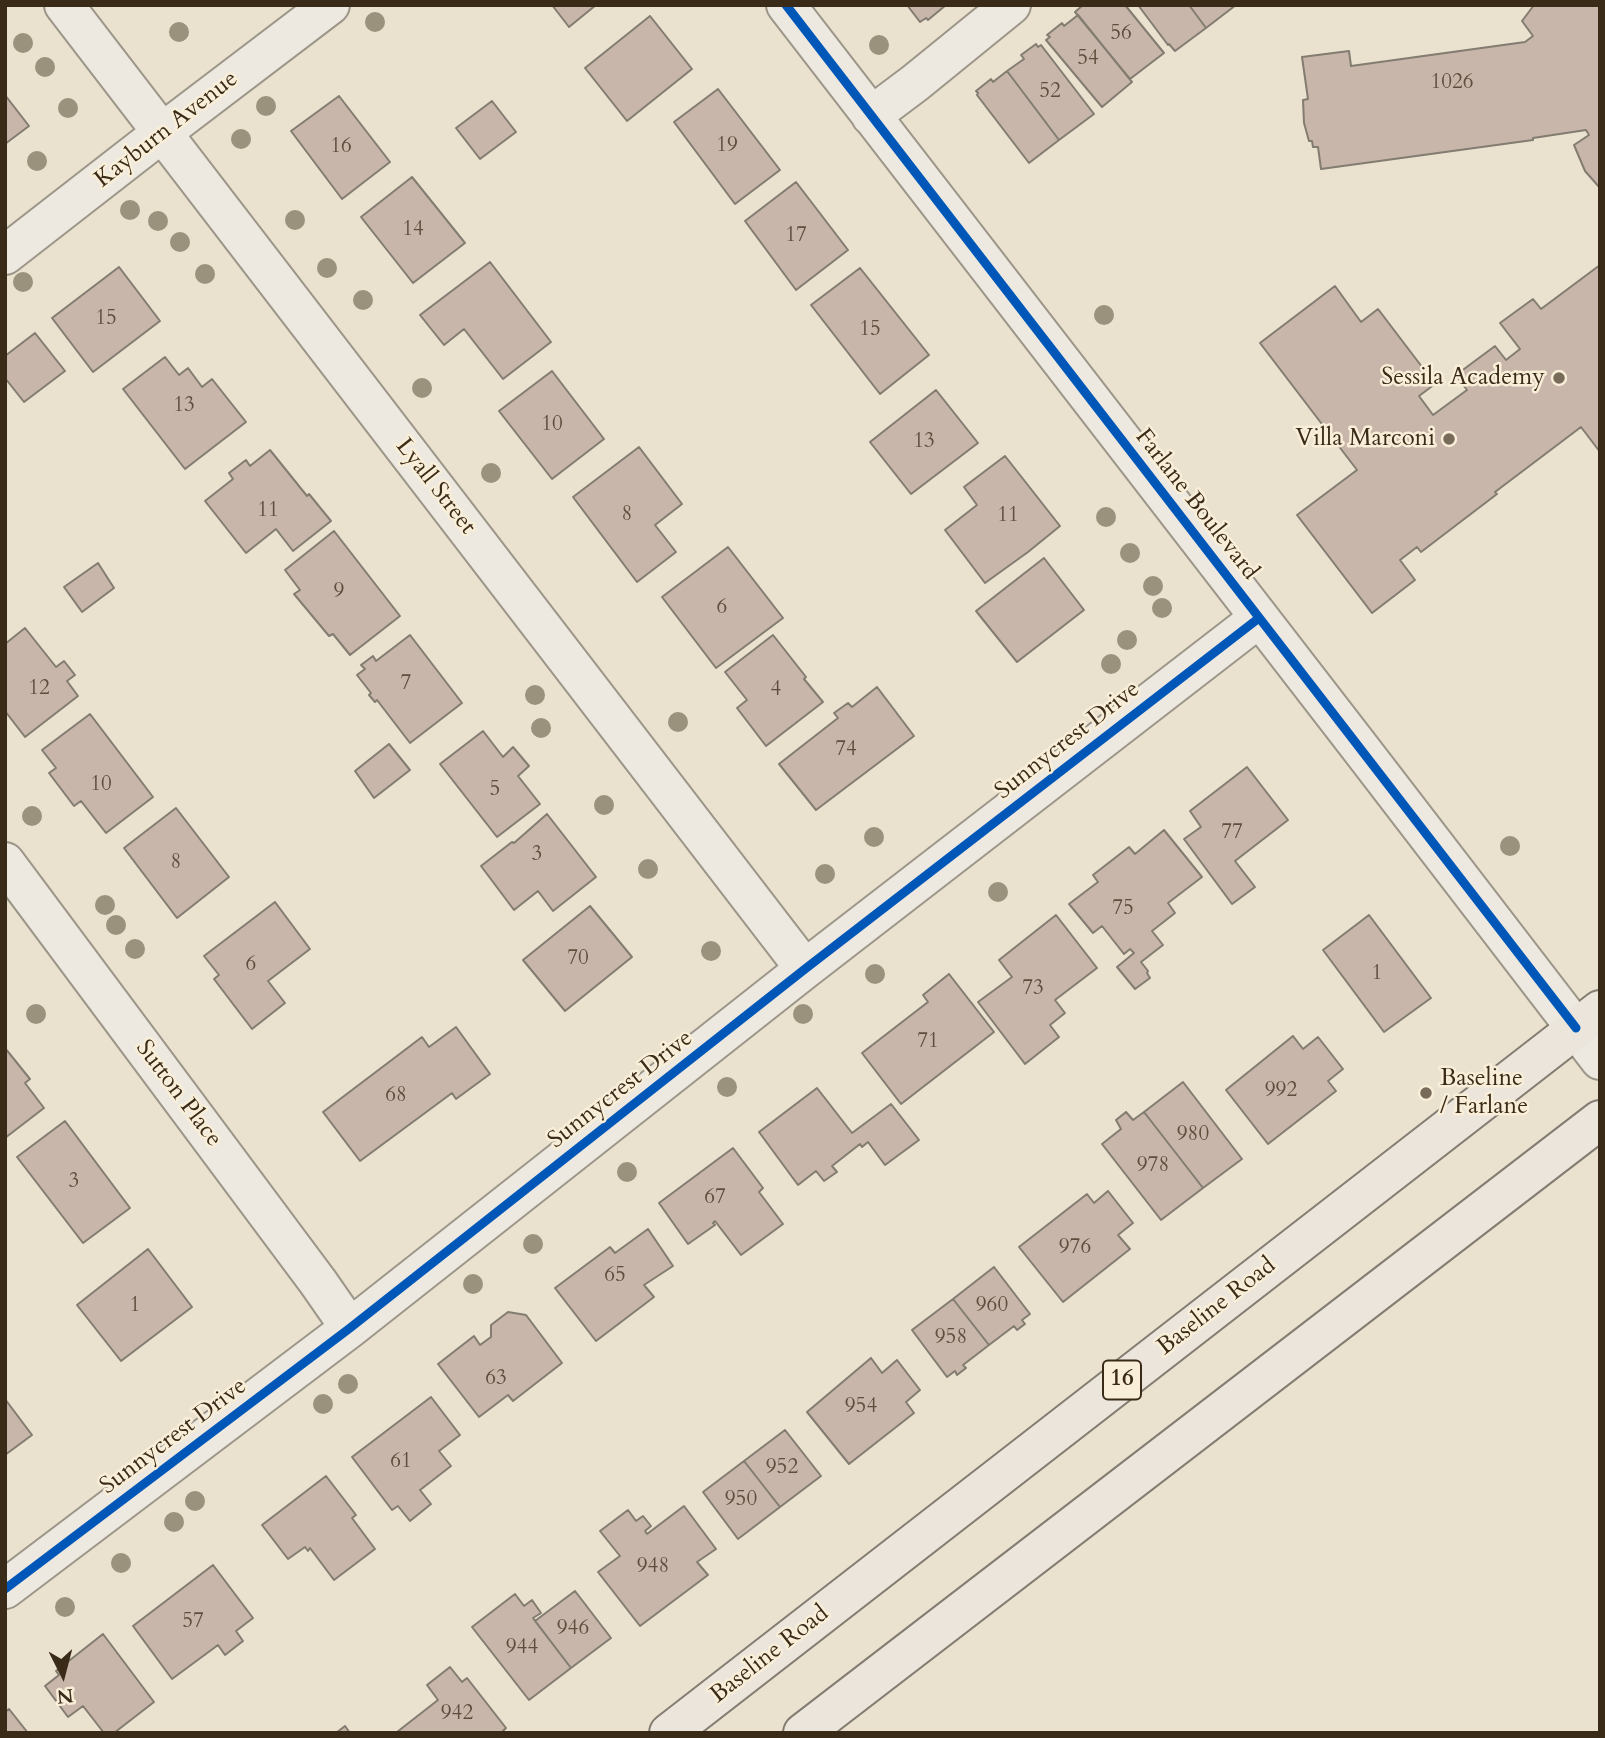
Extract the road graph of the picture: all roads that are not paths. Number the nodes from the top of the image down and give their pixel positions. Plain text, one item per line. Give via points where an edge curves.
1 (64, 5) edge
2 (330, 5) edge
3 (786, 5) edge
4 (1011, 5) edge
5 (871, 116) junction
6 (163, 132) junction
7 (5, 255) edge
8 (1259, 618) junction
9 (5, 862) edge
10 (806, 969) junction
11 (1588, 1019) edge
12 (1600, 1060) edge
13 (1600, 1120) edge
14 (350, 1328) junction
15 (5, 1589) edge
16 (669, 1733) edge
17 (803, 1733) edge

1 - 6 street, Lyall Street
2 - 6 street, Kayburn Avenue
3 - 5 street, Farlane Boulevard
4 - 5 street
5 - 8 street, Farlane Boulevard
6 - 7 street, Kayburn Avenue
6 - 10 street, Lyall Street
8 - 10 street, Sunnycrest Drive
8 - 11 street, Farlane Boulevard
9 - 14 street, Sutton Place
10 - 14 street, Sunnycrest Drive
11 - 12 street, Farlane Boulevard
11 - 16 main road, Baseline Road / 16
13 - 17 main road
14 - 15 street, Sunnycrest Drive

